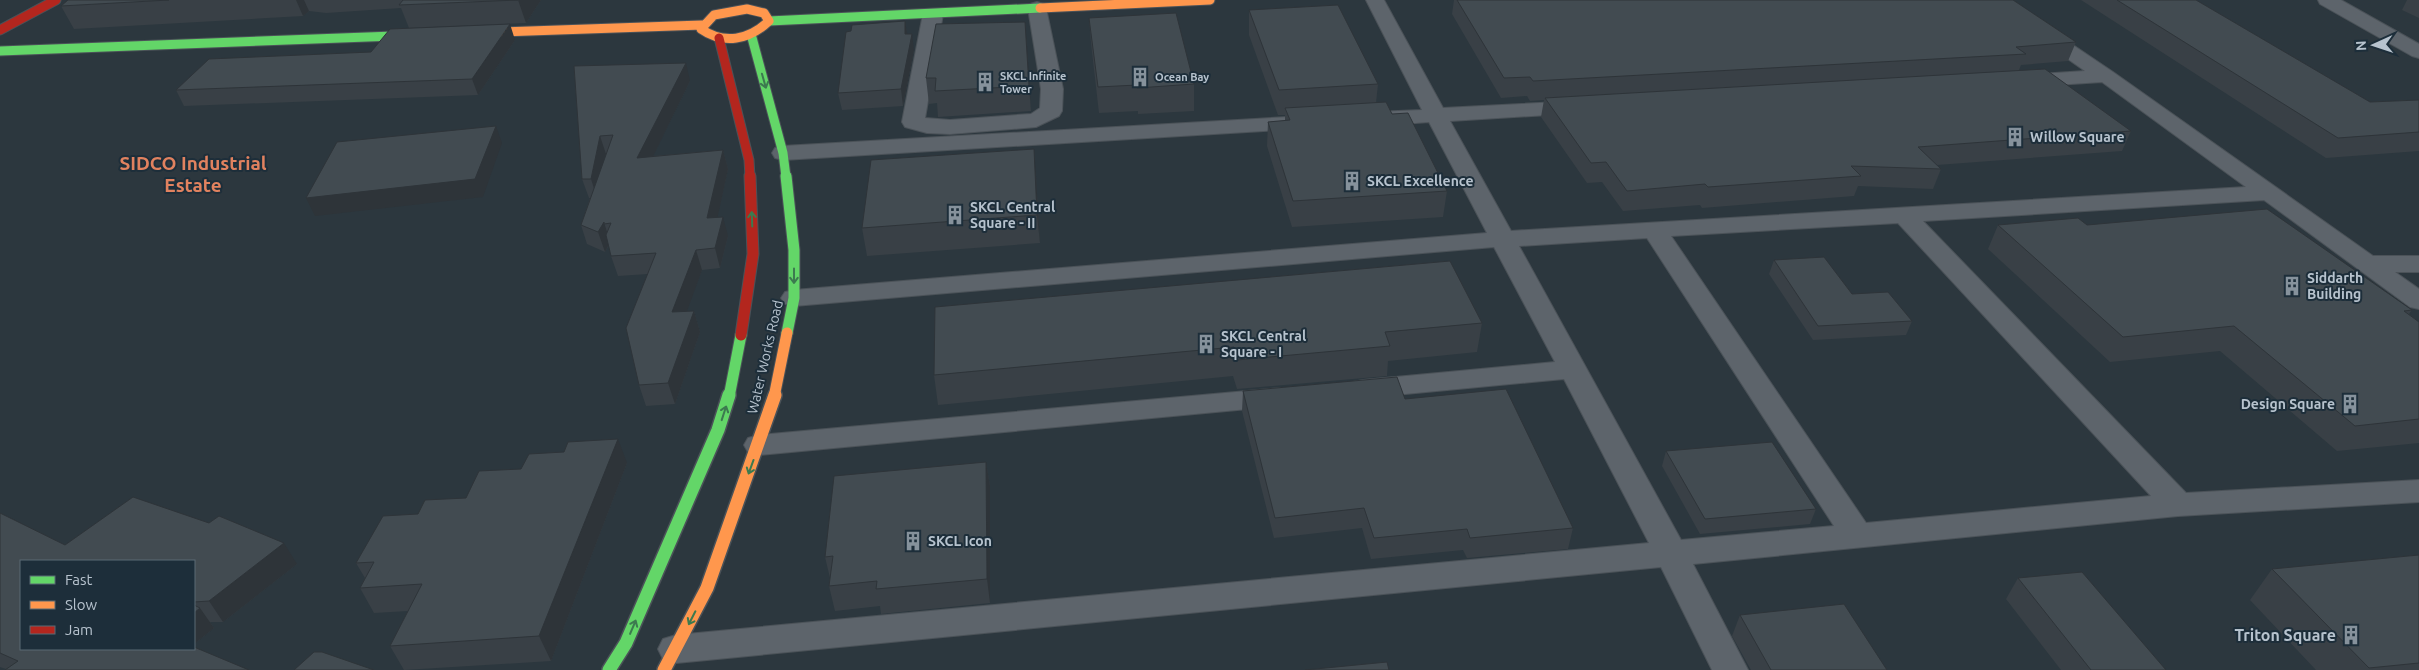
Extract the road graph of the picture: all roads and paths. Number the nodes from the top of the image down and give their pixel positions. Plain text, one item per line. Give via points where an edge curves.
1 (56, 0) edge
2 (1210, 0) edge
3 (1376, 0) edge
4 (1993, 0) edge
5 (2327, 0) edge
6 (750, 5) edge
7 (1037, 8) junction
8 (933, 14) junction
9 (770, 21) junction
10 (702, 25) junction
11 (0, 30) edge
12 (464, 33) edge
13 (435, 34) edge
14 (751, 34) junction
15 (719, 38) junction
16 (0, 51) edge
17 (2419, 52) edge
18 (2106, 76) junction
19 (1999, 82) edge
20 (1604, 106) edge
21 (1435, 116) junction
22 (1356, 120) edge
23 (1326, 122) edge
24 (783, 153) junction
25 (2269, 193) junction
26 (1903, 214) junction
27 (1656, 232) junction
28 (1504, 239) junction
29 (2371, 264) junction
30 (2419, 264) edge
31 (794, 298) junction
32 (2419, 301) edge
33 (1574, 369) junction
34 (1336, 392) edge
35 (1306, 394) edge
36 (759, 445) junction
37 (2419, 491) edge
38 (2178, 505) junction
39 (1858, 536) junction
40 (1673, 554) junction
41 (670, 660) edge
42 (609, 670) edge
43 (1730, 670) edge

1 - 11 main road
2 - 7 main road
3 - 21 street
4 - 18 street
5 - 17 street
6 - 9 main road
6 - 10 main road via 719,13
7 - 8 main road
7 - 8 street via 1052,89 1052,111 1036,120 950,127 912,122
8 - 9 main road
9 - 14 main road
10 - 12 main road
10 - 15 main road via 704,33
13 - 16 main road
14 - 15 main road
14 -> 24 main road, Water Works Road
42 -> 15 main road, Water Works Road via 626,642 718,430 732,386 757,253 749,160
18 - 19 street
18 - 25 street
20 - 21 street
21 - 22 street
21 - 28 street
23 - 24 street
24 -> 31 main road, Water Works Road
25 - 26 street
25 - 29 street
26 - 27 street
26 - 38 street
27 - 28 street
27 - 39 street
28 - 31 street
28 - 33 street
29 - 30 street
29 - 32 street
31 - 36 main road, Water Works Road via 776,391
33 - 34 street
33 - 40 street
35 - 36 street
36 -> 41 main road, Water Works Road via 707,588
37 - 38 street
38 - 39 street
39 - 40 street
40 - 41 street
40 - 43 street

